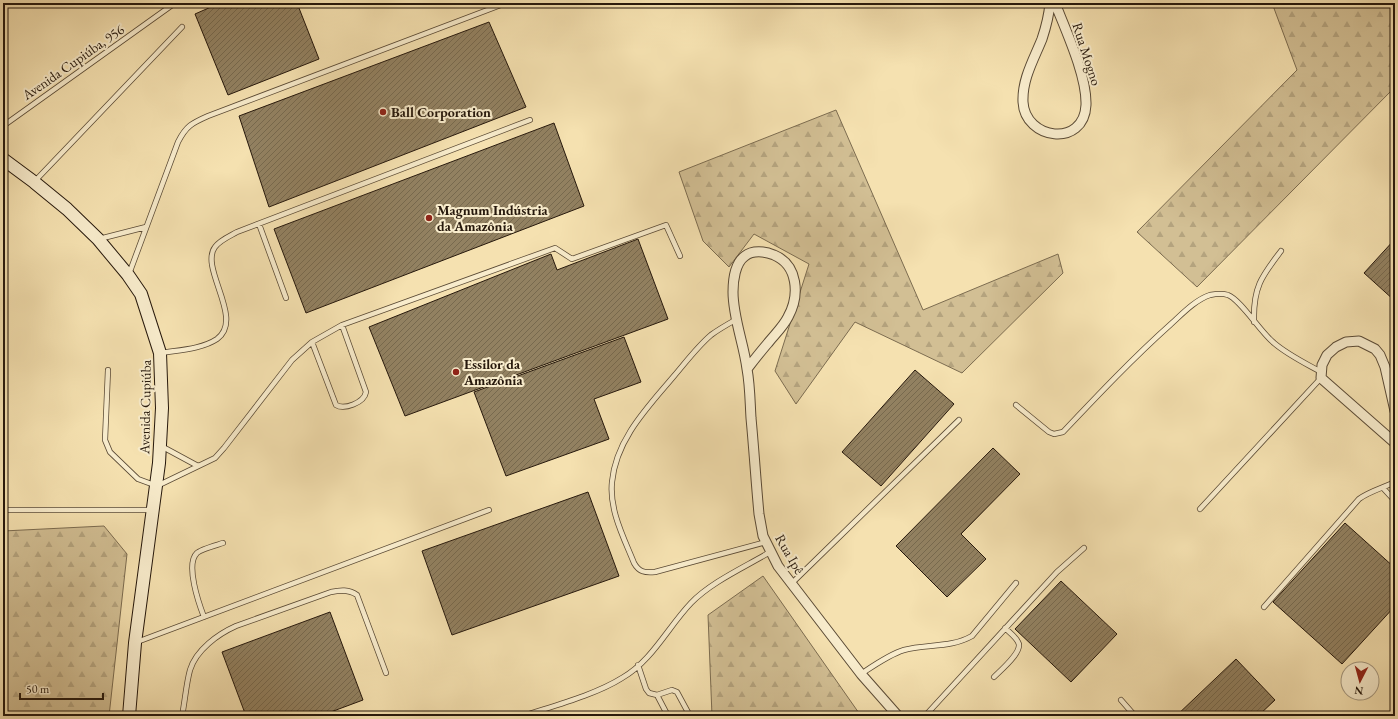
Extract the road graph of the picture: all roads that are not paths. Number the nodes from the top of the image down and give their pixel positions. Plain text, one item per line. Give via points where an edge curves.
1 (175, 3) edge
2 (506, 3) edge
3 (1050, 3) edge
4 (1055, 3) edge
5 (182, 27) dead end
6 (530, 120) dead end
7 (3, 126) edge
8 (3, 159) edge
9 (34, 182) junction
10 (259, 224) junction
11 (146, 227) junction
12 (98, 239) junction
13 (1281, 251) dead end
14 (680, 256) dead end
15 (128, 275) junction
16 (286, 298) dead end
17 (737, 319) junction
18 (1254, 322) junction
19 (342, 325) junction
20 (312, 342) junction
21 (160, 353) junction
22 (747, 369) junction
23 (108, 370) dead end
24 (1321, 375) junction
25 (1016, 405) dead end
26 (1395, 411) edge
27 (959, 420) dead end
28 (1395, 443) edge
29 (160, 445) junction
30 (198, 466) junction
31 (1395, 482) edge
32 (157, 486) junction
33 (1383, 488) junction
34 (1395, 501) edge
35 (1200, 509) dead end
36 (3, 510) edge
37 (153, 510) junction
38 (489, 510) dead end
39 (766, 542) junction
40 (223, 543) dead end
41 (1084, 548) dead end
42 (770, 552) junction
43 (1016, 583) dead end
44 (791, 584) junction
45 (1264, 607) dead end
46 (204, 617) junction
47 (1005, 628) junction
48 (135, 643) junction
49 (638, 665) junction
50 (386, 673) dead end
51 (860, 674) junction
52 (994, 677) dead end
53 (657, 695) junction
54 (1121, 700) dead end
55 (129, 716) edge
56 (182, 716) edge
57 (523, 716) edge
58 (668, 716) edge
59 (690, 716) edge
60 (898, 716) edge
61 (925, 716) edge
62 (1135, 716) edge

1 - 7 lane, Avenida Cupiúba, 956
2 - 11 lane via 193,122 182,132
3 - 4 street, Rua Mogno via 1043,37 1028,70 1023,104 1028,119 1038,128 1051,134 1064,134 1074,130 1083,120 1086,106 1085,87
5 - 9 lane
6 - 10 lane
8 - 9 street, Avenida Cupiúba
9 - 12 street, Avenida Cupiúba
10 - 16 lane
10 - 21 lane via 224,239 212,252 212,265 227,318 222,335 197,347
11 - 12 lane
11 - 15 lane
12 - 15 street, Avenida Cupiúba
13 - 18 lane via 1259,283 1253,304
14 - 19 lane via 666,226 572,259 555,248
15 - 21 street, Avenida Cupiúba via 140,294
17 - 22 street, Rua Ipê
17 - 22 street, Rua Ipê via 733,293 737,267 745,256 756,251 769,252 781,258 790,267 794,277 793,307 781,328
17 - 39 lane via 711,335 641,416 626,438 616,462 612,499 636,569 647,573
18 - 24 lane via 1273,343
18 - 25 lane via 1228,295 1210,295 1201,300 1140,352 1063,432 1058,434 1049,432
19 - 20 lane
19 - 20 lane via 366,392 360,401 344,407 336,405
20 - 30 lane via 292,360 215,458
21 - 29 street, Avenida Cupiúba
22 - 39 street, Rua Ipê via 759,514
23 - 32 lane via 105,440 110,452 138,479
24 - 26 street via 1327,354 1346,342 1358,341 1375,349 1385,367
24 - 28 street
24 - 35 lane
27 - 44 lane
29 - 30 lane
29 - 32 street, Avenida Cupiúba
30 - 32 lane
31 - 33 lane
32 - 37 street, Avenida Cupiúba
33 - 34 lane
33 - 45 lane via 1359,499
36 - 37 lane
37 - 48 street, Avenida Cupiúba
38 - 46 lane
39 - 42 street, Rua Ipê
40 - 46 lane via 199,551 194,557 194,586
41 - 47 lane via 1057,572
42 - 44 street, Rua Ipê
42 - 49 lane via 707,589
43 - 51 lane via 982,626 964,641 902,651
44 - 51 street, Rua Ipê
46 - 48 lane
47 - 52 lane via 1018,640 1020,647
47 - 61 lane
48 - 55 street, Avenida Cupiúba
49 - 53 lane via 646,689
49 - 57 lane via 623,678 605,687
50 - 56 lane via 356,595 341,590 331,592 236,626 213,639 190,669
51 - 60 street, Rua Ipê
53 - 58 lane
53 - 59 lane via 672,690 677,692
54 - 62 lane

